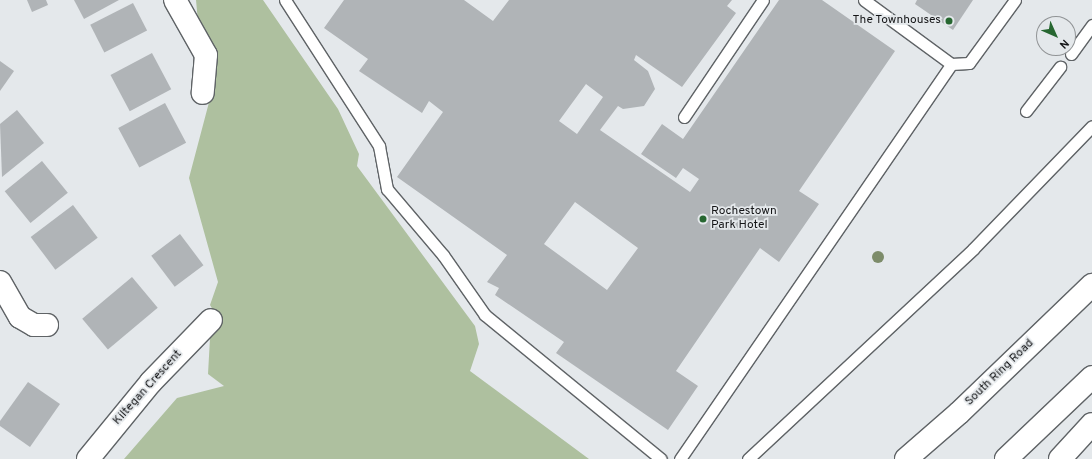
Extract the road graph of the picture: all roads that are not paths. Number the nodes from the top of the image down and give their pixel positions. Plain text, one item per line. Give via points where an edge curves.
1 (175, 0) edge
2 (285, 0) edge
3 (763, 0) edge
4 (864, 0) edge
5 (1016, 0) edge
6 (1092, 25) edge
7 (1076, 47) edge
8 (951, 64) junction
9 (1060, 67) dead end
10 (203, 93) dead end
11 (1026, 111) dead end
12 (684, 117) dead end
13 (1092, 126) edge
14 (0, 282) edge
15 (1092, 285) edge
16 (211, 320) dead end
17 (47, 325) dead end
18 (1092, 377) edge
19 (1092, 424) edge
20 (88, 459) edge
21 (660, 459) edge
22 (680, 459) edge
23 (748, 459) edge
24 (906, 459) edge
25 (1006, 459) edge
26 (1060, 459) edge

1 - 10 main road via 206,55
2 - 21 lane via 378,146 387,189 443,254 485,316
3 - 12 lane
4 - 8 lane
5 - 8 lane via 970,63
6 - 7 lane
8 - 22 lane
9 - 11 lane
13 - 23 lane via 973,249
14 - 17 main road via 20,317 34,325
15 - 24 main road, South Ring Road via 959,413
16 - 20 main road, Kiltegan Crescent via 151,382
18 - 25 main road
19 - 26 main road

